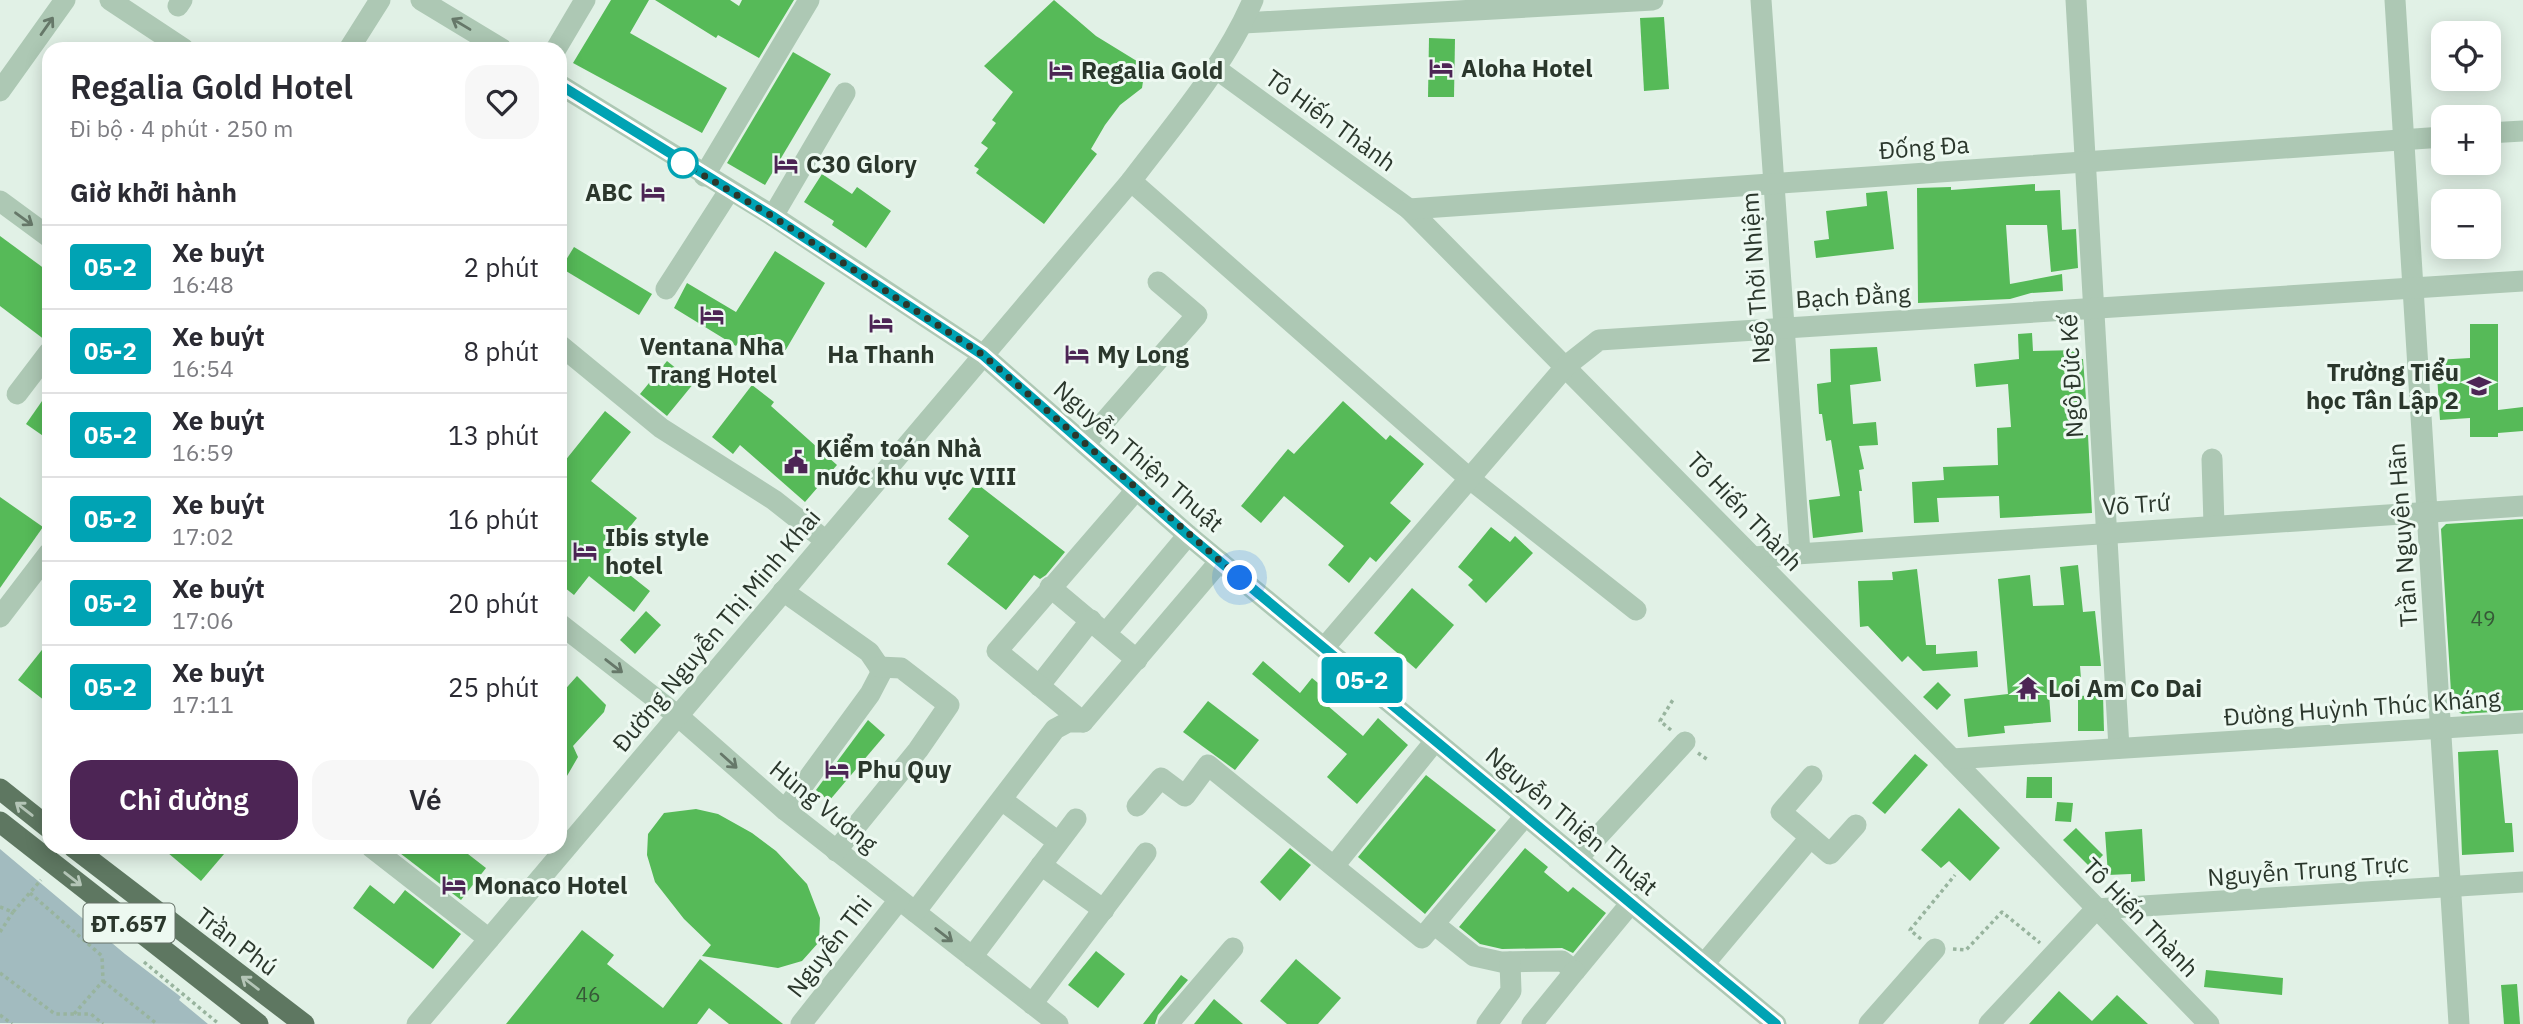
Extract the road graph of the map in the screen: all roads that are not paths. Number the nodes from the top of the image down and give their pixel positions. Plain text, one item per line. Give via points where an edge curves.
1 (65, 0) edge
2 (110, 0) edge
3 (380, 0) edge
4 (421, 0) edge
5 (585, 0) edge
6 (809, 0) edge
7 (1253, 0) edge
8 (1653, 0) edge
9 (1761, 0) edge
10 (2076, 0) edge
11 (2395, 0) edge
12 (1243, 23) junction
13 (173, 42) edge
14 (353, 42) edge
15 (490, 42) edge
16 (560, 42) edge
17 (1215, 68) junction
18 (567, 89) edge
19 (0, 91) edge
20 (845, 93) dead end
21 (2523, 131) edge
22 (2501, 133) edge
23 (2431, 138) edge
24 (2403, 139) junction
25 (2085, 162) junction
26 (704, 176) junction
27 (1131, 181) junction
28 (1774, 183) junction
29 (729, 191) junction
30 (0, 201) edge
31 (1409, 209) junction
32 (772, 216) junction
33 (42, 232) edge
34 (2523, 281) edge
35 (1158, 282) dead end
36 (2413, 288) junction
37 (666, 289) dead end
38 (2094, 308) junction
39 (1784, 327) junction
40 (567, 351) edge
41 (983, 355) junction
42 (42, 361) edge
43 (1566, 366) junction
44 (17, 394) dead end
45 (1085, 444) junction
46 (2212, 459) dead end
47 (1470, 479) junction
48 (1137, 489) junction
49 (2523, 506) edge
50 (2427, 512) junction
51 (2214, 525) junction
52 (2106, 533) junction
53 (1188, 535) junction
54 (826, 541) junction
55 (1800, 553) junction
56 (1754, 556) junction
57 (1220, 561) junction
58 (42, 562) edge
59 (1050, 587) junction
60 (783, 591) junction
61 (1636, 610) dead end
62 (0, 617) edge
63 (1098, 627) junction
64 (567, 629) edge
65 (1324, 648) junction
66 (1137, 660) junction
67 (879, 667) junction
68 (1039, 686) junction
69 (678, 716) junction
70 (1083, 722) junction
71 (2523, 723) edge
72 (2440, 728) junction
73 (1435, 741) junction
74 (1685, 742) dead end
75 (2119, 748) junction
76 (1952, 759) junction
77 (1812, 776) dead end
78 (0, 789) edge
79 (1002, 800) junction
80 (1137, 806) dead end
81 (785, 810) junction
82 (1525, 816) junction
83 (1076, 819) dead end
84 (0, 822) edge
85 (42, 822) edge
86 (1856, 825) dead end
87 (1810, 839) junction
88 (1058, 842) junction
89 (567, 847) edge
90 (836, 851) junction
91 (1146, 853) dead end
92 (82, 854) edge
93 (380, 854) edge
94 (561, 854) edge
95 (1577, 859) junction
96 (1041, 865) junction
97 (1334, 866) junction
98 (2523, 883) edge
99 (2450, 887) junction
100 (1631, 903) junction
101 (907, 906) junction
102 (2096, 909) junction
103 (1104, 910) junction
104 (1434, 924) junction
105 (489, 939) junction
106 (1233, 948) dead end
107 (1935, 949) road end
108 (972, 957) junction
109 (1510, 962) junction
110 (1704, 964) junction
111 (1575, 971) junction
112 (1032, 1004) junction
113 (258, 1024) edge
114 (304, 1024) edge
115 (417, 1024) edge
116 (801, 1024) edge
117 (1058, 1024) edge
118 (1168, 1024) edge
119 (1488, 1024) edge
120 (1532, 1024) edge
121 (1776, 1024) edge
122 (1869, 1024) edge
123 (1989, 1024) edge
124 (2209, 1024) edge
125 (2459, 1024) edge

19 -> 1 street
2 - 13 street
3 - 14 street
15 -> 4 street
5 - 16 street
6 - 26 street
7 - 12 street, Đường Nguyễn Thị Minh Khai
8 - 12 street
9 - 28 street, Ngô Thời Nhiệm
10 - 25 street, Ngô Đức Kế
11 - 24 street, Trần Nguyên Hãn
12 - 17 street, Đường Nguyễn Thị Minh Khai
17 - 27 street, Đường Nguyễn Thị Minh Khai
17 - 31 street, Tô Hiến Thành
18 - 26 street, Nguyễn Thiện Thuật
20 - 32 street
21 - 22 street
23 - 24 street, Đống Đa
24 - 25 street, Đống Đa
24 - 36 street, Trần Nguyên Hãn
25 - 28 street, Đống Đa
25 - 38 street, Ngô Đức Kế
26 - 29 street, Nguyễn Thiện Thuật
27 - 41 street, Đường Nguyễn Thị Minh Khai
27 - 47 street
28 - 31 street, Đống Đa
28 - 39 street, Ngô Thời Nhiệm
29 - 32 street, Nguyễn Thiện Thuật
29 - 37 street
30 -> 33 street
31 - 43 street, Tô Hiến Thành
32 - 41 street, Nguyễn Thiện Thuật
34 - 36 street, Bạch Đằng
35 - 45 street via 1197,315
36 - 38 street, Bạch Đằng
36 - 50 street, Trần Nguyên Hãn
38 - 39 street, Bạch Đằng
38 - 52 street, Ngô Đức Kế
39 - 43 street, Bạch Đằng via 1599,340
39 - 55 street, Ngô Thời Nhiệm
40 - 54 street via 661,428 774,500
41 - 45 street, Nguyễn Thiện Thuật
41 - 54 street, Đường Nguyễn Thị Minh Khai
42 - 44 street
43 - 47 street, Bạch Đằng
43 - 56 street, Tô Hiến Thành
45 - 48 street, Nguyễn Thiện Thuật
46 - 51 street
47 - 61 street
47 - 65 street, Bạch Đằng
48 - 53 street, Nguyễn Thiện Thuật
48 - 59 street
49 - 50 street, Võ Trứ
50 - 51 street, Võ Trứ
50 - 72 street, Trần Nguyên Hãn
51 - 52 street, Võ Trứ
52 - 55 street, Võ Trứ
52 - 75 street, Ngô Đức Kế
53 - 57 street, Nguyễn Thiện Thuật
53 - 63 street
54 - 60 street, Đường Nguyễn Thị Minh Khai
55 - 56 street, Võ Trứ
56 - 76 street, Tô Hiến Thành
57 - 65 street, Nguyễn Thiện Thuật
57 - 66 street
58 - 62 street
59 - 63 street
59 - 68 street via 998,650
60 - 67 street via 869,652
60 - 69 street, Đường Nguyễn Thị Minh Khai
63 - 66 street
63 - 68 street
64 -> 69 street, Hùng Vương
65 - 73 street, Nguyễn Thiện Thuật
66 - 70 street
67 - 81 street via 882,671 870,694
67 - 90 street via 901,668 949,705
68 - 70 street
69 -> 81 street, Hùng Vương
69 - 89 street, Đường Nguyễn Thị Minh Khai
70 - 79 street, Nguyễn Thi via 1068,722 1055,729
71 - 72 street, Đường Huỳnh Thúc Kháng
72 - 75 street, Đường Huỳnh Thúc Kháng
72 - 99 street, Trần Nguyên Hãn
73 - 82 street, Nguyễn Thiện Thuật
73 - 97 street
74 - 95 street
75 - 76 street, Đường Huỳnh Thúc Kháng
76 - 102 street, Tô Hiến Thành
77 - 87 street via 1781,812
85 -> 78 main road
79 - 88 street
79 - 101 street, Nguyễn Thi
80 - 97 street via 1161,778 1185,796 1208,765
81 - 90 street, Hùng Vương
82 - 95 street, Nguyễn Thiện Thuật
82 - 104 street
83 - 88 street
84 -> 113 main road, ĐT.657
86 - 87 street via 1830,854
87 - 110 street
88 - 96 street
90 - 101 street, Hùng Vương
91 - 103 street
114 -> 92 main road, Trần Phú / ĐT.657
93 - 105 street
94 - 105 street, Đường Nguyễn Thị Minh Khai
95 - 100 street, Nguyễn Thiện Thuật
96 - 103 street
96 - 108 street
97 - 104 street via 1422,938
98 - 99 street, Nguyễn Trung Trực
99 - 102 street, Nguyễn Trung Trực
99 - 125 street, Trần Nguyên Hãn
100 - 110 street, Nguyễn Thiện Thuật
100 - 111 street
101 -> 108 street, Hùng Vương
101 - 116 street, Nguyễn Thi
102 - 123 street
102 - 124 street, Tô Hiến Thành
103 - 112 street
104 - 109 street via 1474,956
105 - 115 street, Đường Nguyễn Thị Minh Khai
106 - 118 street
107 - 122 street
108 - 112 street, Hùng Vương
109 - 111 street via 1562,961
109 - 119 street via 1511,991
110 - 121 street, Nguyễn Thiện Thuật
111 - 120 street
112 - 117 street, Hùng Vương

